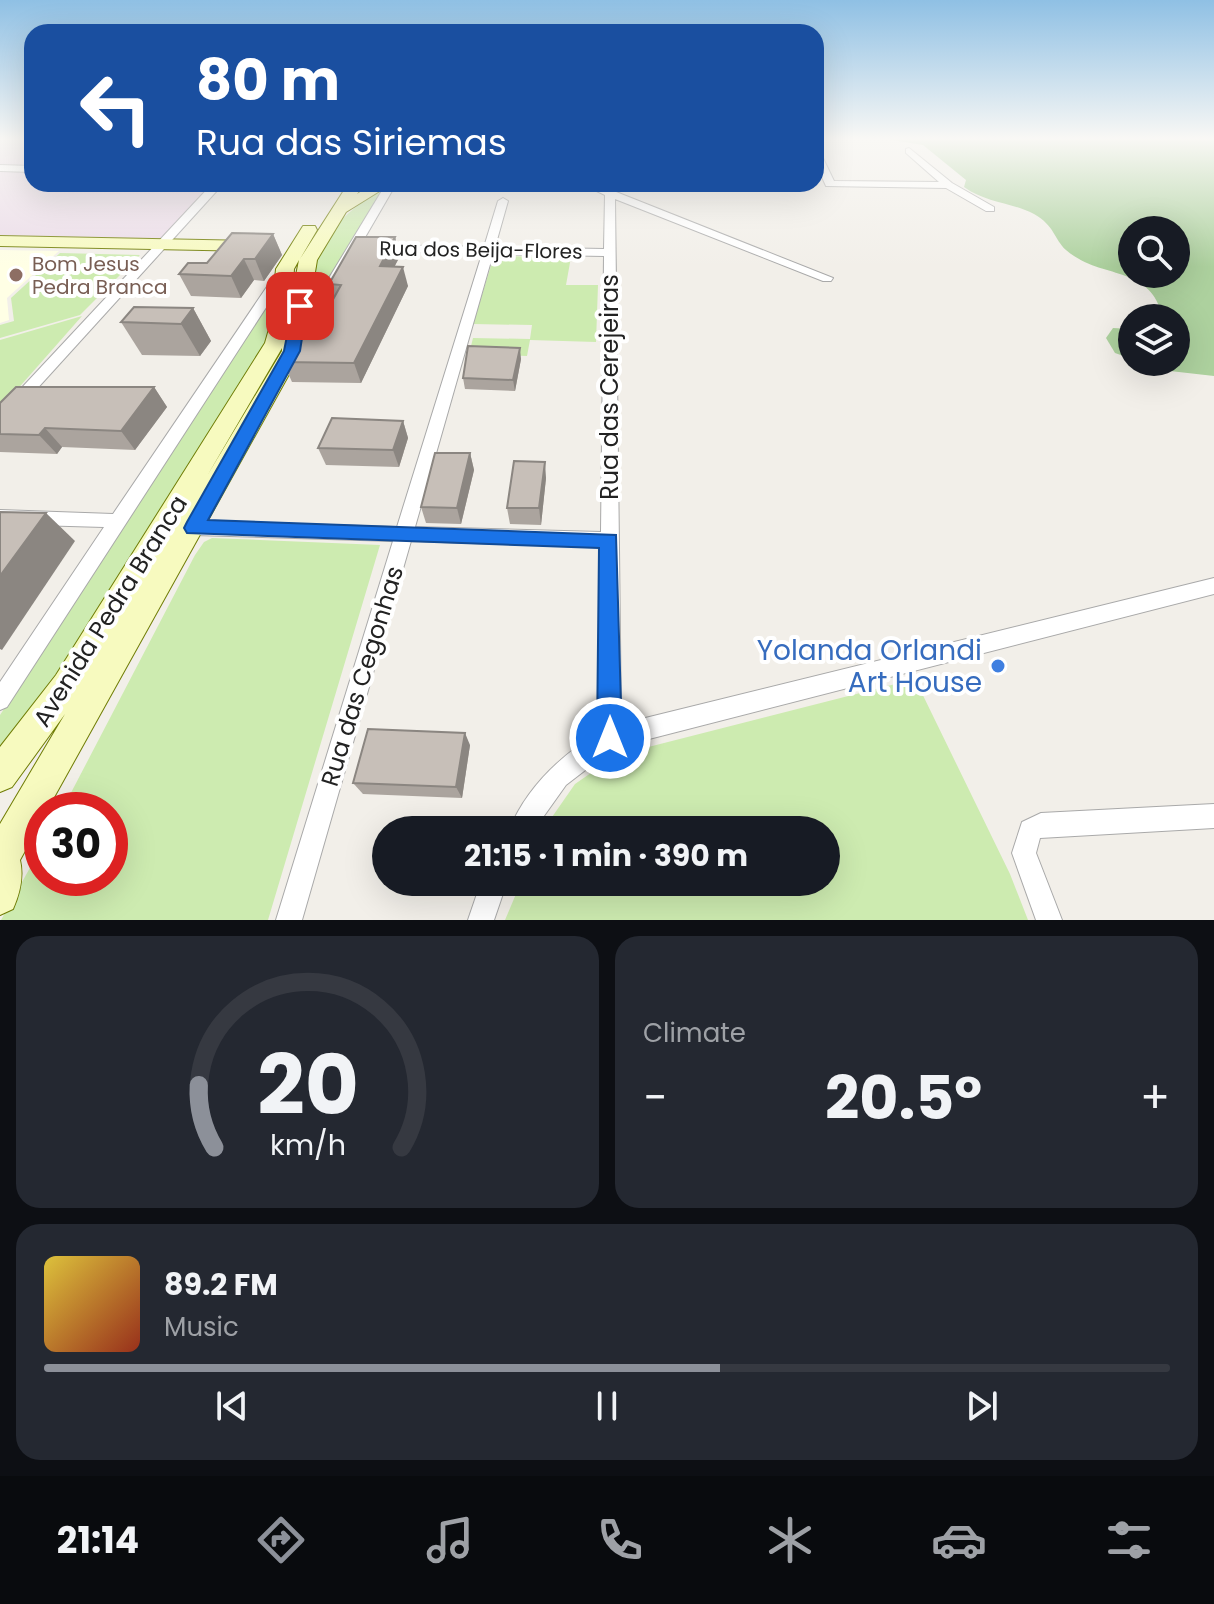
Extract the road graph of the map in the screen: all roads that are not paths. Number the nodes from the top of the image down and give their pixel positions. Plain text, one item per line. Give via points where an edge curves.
1 (829, 181) edge
2 (943, 181) edge
3 (948, 185) junction
4 (211, 192) edge
5 (334, 192) edge
6 (351, 192) edge
7 (371, 192) edge
8 (386, 192) edge
9 (610, 193) joint
10 (503, 201) dead end
11 (990, 209) dead end
12 (335, 216) junction
13 (0, 241) edge
14 (162, 244) junction
15 (352, 247) junction
16 (489, 250) junction
17 (283, 252) junction
18 (609, 253) junction
19 (827, 278) dead end
20 (292, 351) junction
21 (0, 420) edge
22 (0, 517) edge
23 (118, 521) junction
24 (194, 528) junction
25 (405, 533) junction
26 (609, 540) junction
27 (1214, 586) edge
28 (0, 700) edge
29 (610, 738) junction
30 (0, 775) edge
31 (528, 816) edge
32 (1214, 816) edge
33 (1, 857) edge
34 (0, 896) edge
35 (489, 896) edge
36 (289, 920) edge
37 (481, 920) edge
38 (1049, 920) edge

1 - 3 street
2 - 3 street
3 - 11 street
4 - 14 street
5 - 17 main road, Avenida Pedra Branca
6 - 12 main road, Avenida Pedra Branca
7 - 12 main road
8 - 15 street
9 - 18 street, Rua das Cerejeiras
9 - 19 street
10 - 16 street, Rua das Cegonhas
12 - 20 main road, Avenida Pedra Branca via 308,260
13 - 14 main road
14 - 17 main road
14 - 21 street
15 - 16 street, Rua dos Beija-Flores
15 - 20 street
16 - 18 street, Rua dos Beija-Flores
16 - 25 street, Rua das Cegonhas
17 - 23 street, Avenida Pedra Branca
17 - 30 main road, Avenida Pedra Branca via 281,322 275,343 67,686
18 - 26 street, Rua das Cerejeiras
20 - 24 main road, Avenida Pedra Branca
22 - 23 street
23 - 28 street, Avenida Pedra Branca
24 - 25 street
24 - 33 main road, Avenida Pedra Branca
25 - 26 street
25 - 36 street, Rua das Cegonhas
26 - 29 street, Rua das Cerejeiras
27 - 29 street
29 - 31 street via 569,763
32 - 38 street via 1041,825 1030,830 1024,853
33 - 34 main road
35 - 37 street

